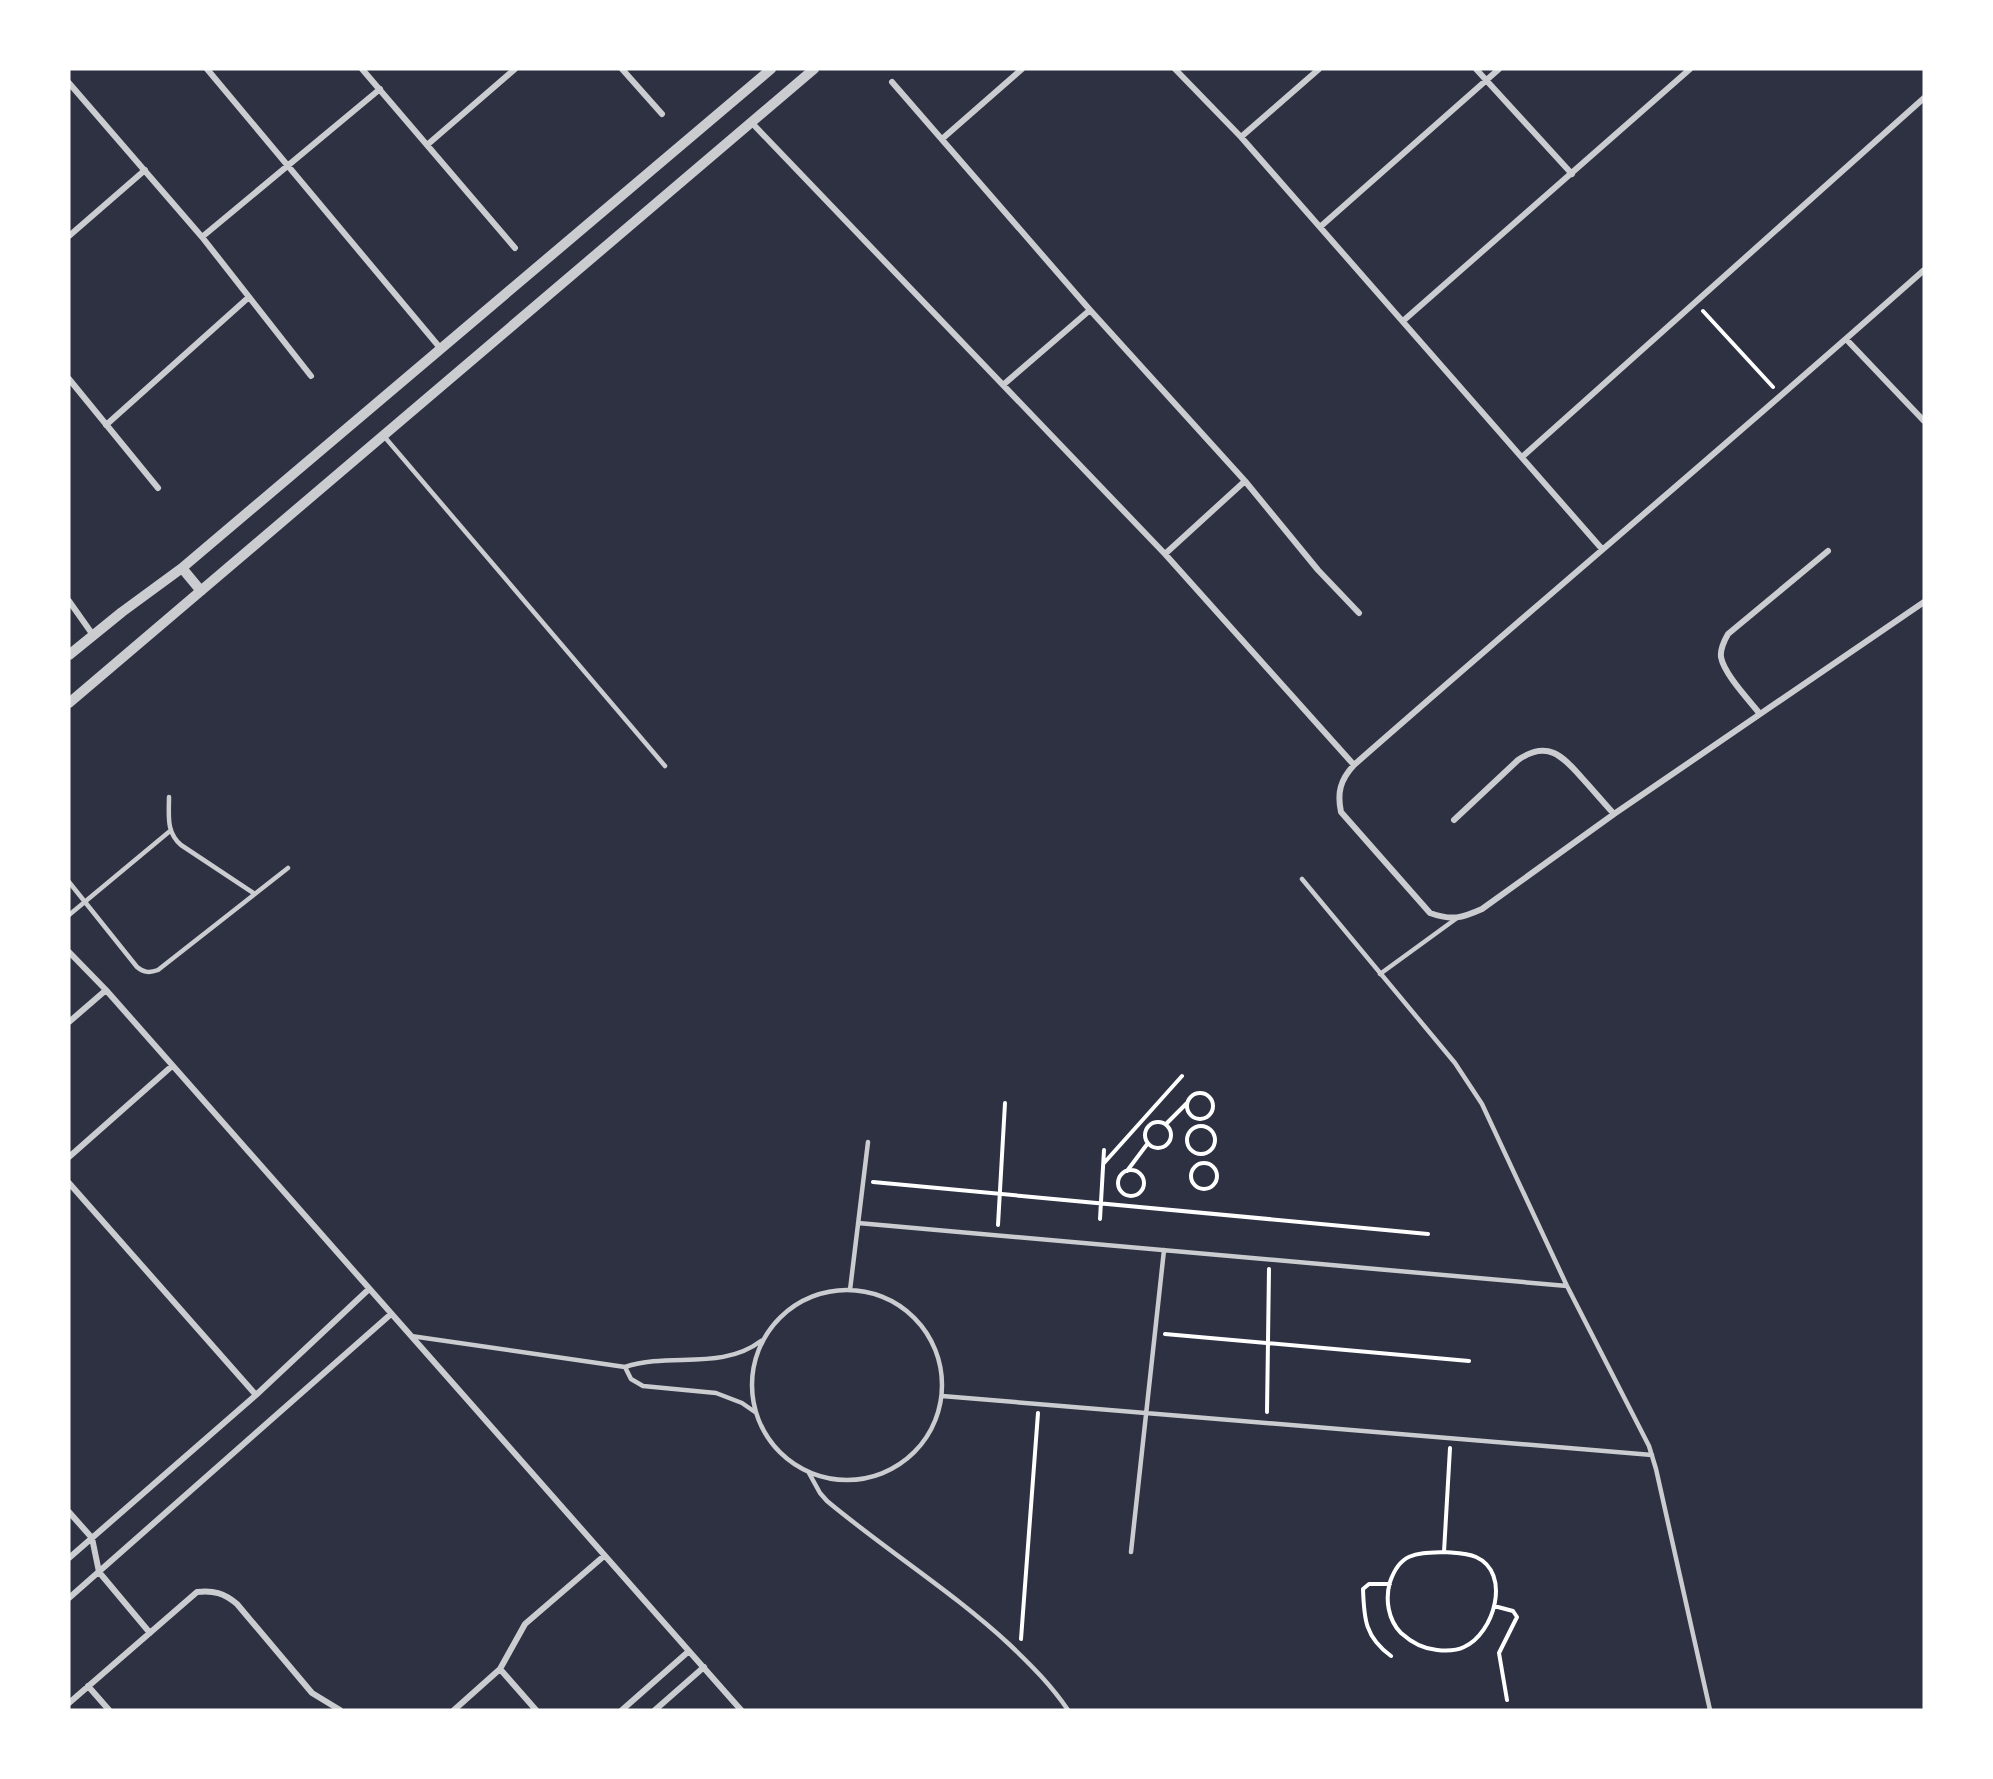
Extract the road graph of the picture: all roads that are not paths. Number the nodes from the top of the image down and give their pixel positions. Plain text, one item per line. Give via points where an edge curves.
1 (207, 69) edge
2 (362, 69) edge
3 (515, 69) edge
4 (622, 69) edge
5 (771, 69) edge
6 (814, 69) edge
7 (1022, 69) edge
8 (1175, 69) edge
9 (1319, 69) edge
10 (1476, 69) edge
11 (1499, 69) edge
12 (1690, 69) edge
13 (1486, 80) junction
14 (892, 82) dead end
15 (69, 83) edge
16 (380, 89) junction
17 (1924, 98) edge
18 (662, 114) dead end
19 (751, 122) junction
20 (1241, 137) junction
21 (942, 140) junction
22 (427, 145) junction
23 (289, 165) junction
24 (145, 170) junction
25 (1572, 174) junction
26 (1320, 227) junction
27 (69, 236) edge
28 (202, 237) junction
29 (515, 248) dead end
30 (1924, 270) edge
31 (249, 297) junction
32 (1090, 310) junction
33 (1403, 321) junction
34 (1846, 339) junction
35 (441, 350) junction
36 (311, 376) dead end
37 (69, 379) edge
38 (1003, 385) junction
39 (1924, 421) edge
40 (106, 425) junction
41 (383, 435) junction
42 (1522, 457) junction
43 (1245, 481) junction
44 (158, 488) dead end
45 (1602, 549) junction
46 (1828, 551) dead end
47 (1165, 554) junction
48 (182, 568) junction
49 (201, 591) junction
50 (69, 601) edge
51 (1924, 602) edge
52 (1359, 613) dead end
53 (93, 635) junction
54 (69, 655) edge
55 (69, 703) edge
56 (1760, 714) junction
57 (1354, 765) junction
58 (665, 766) dead end
59 (169, 797) dead end
60 (1614, 814) junction
61 (1454, 820) dead end
62 (170, 831) junction
63 (288, 868) dead end
64 (1302, 879) dead end
65 (69, 882) edge
66 (255, 894) junction
67 (85, 902) junction
68 (69, 915) edge
69 (1457, 918) junction
70 (69, 952) edge
71 (1380, 974) junction
72 (106, 990) junction
73 (69, 1022) edge
74 (172, 1066) junction
75 (868, 1142) dead end
76 (69, 1157) edge
77 (69, 1184) edge
78 (858, 1223) junction
79 (1164, 1250) junction
80 (1568, 1286) junction
81 (369, 1289) junction
82 (850, 1290) junction
83 (391, 1314) junction
84 (411, 1336) junction
85 (764, 1340) junction
86 (625, 1367) junction
87 (256, 1395) junction
88 (942, 1396) junction
89 (756, 1412) junction
90 (1146, 1413) junction
91 (1652, 1455) junction
92 (809, 1472) junction
93 (69, 1512) edge
94 (92, 1538) junction
95 (1131, 1552) dead end
96 (604, 1556) junction
97 (69, 1558) edge
98 (99, 1572) junction
99 (69, 1598) edge
100 (150, 1633) junction
101 (689, 1651) junction
102 (704, 1667) junction
103 (500, 1669) junction
104 (88, 1686) junction
105 (69, 1702) edge
106 (109, 1710) edge
107 (340, 1710) edge
108 (454, 1710) edge
109 (536, 1710) edge
110 (622, 1710) edge
111 (655, 1710) edge
112 (741, 1710) edge
113 (1068, 1710) edge
114 (1710, 1710) edge

1 - 23 street
2 - 16 street
3 - 22 street
4 - 18 street
5 - 35 street
6 - 19 street
7 - 21 street
8 - 20 street
9 - 20 street
10 - 13 street
11 - 13 street
12 - 25 street
13 - 25 street
13 - 26 street
14 - 21 street
15 - 24 street
16 - 22 street
16 - 23 street
17 - 42 street
19 - 38 street
19 - 41 street
20 - 26 street
21 - 32 street
22 - 29 street
23 - 28 street
23 - 35 street
24 - 27 street
24 - 28 street
25 - 33 street
26 - 33 street
28 - 31 street
30 - 34 street
31 - 36 street
31 - 40 street
32 - 38 street
32 - 43 street
33 - 42 street
34 - 39 street
34 - 45 street
35 - 48 street
37 - 40 street
38 - 47 street
40 - 44 street
41 - 49 street
41 - 58 lane
42 - 45 street
43 - 47 street
43 - 52 street
45 - 57 street
46 - 56 street via 1728,634 1723,644 1724,666
47 - 57 street
48 - 49 street
48 - 53 street
49 - 55 street
50 - 53 street
51 - 56 street
53 - 54 street
56 - 60 street
57 - 69 street via 1340,786 1341,812 1430,913
59 - 62 lane
60 - 61 street via 1566,759 1541,750 1518,760
60 - 69 street via 1482,909
62 - 66 lane via 181,845
62 - 67 lane
63 - 66 lane
64 - 71 lane
65 - 67 lane
66 - 67 lane via 158,970 147,972 137,967
67 - 68 lane
69 - 71 lane
70 - 72 street
71 - 80 lane via 1469,1083
72 - 73 street
72 - 74 street
74 - 76 street
74 - 81 street
75 - 78 lane
77 - 87 street
78 - 79 lane
78 - 82 lane
79 - 80 lane
79 - 90 lane
80 - 91 lane
81 - 83 street
81 - 87 street
82 - 85 lane via 833,1291 800,1303 786,1313
82 - 88 lane via 884,1298 925,1330 940,1361
83 - 84 street
83 - 98 street
84 - 86 lane
84 - 96 street
85 - 86 lane via 730,1357
85 - 89 lane via 753,1375
86 - 89 lane via 631,1379 643,1386 716,1393
87 - 94 street
88 - 90 lane
88 - 92 lane via 932,1429 922,1444 895,1467 861,1479 826,1478
89 - 92 lane via 781,1454
90 - 91 lane
90 - 95 lane
91 - 114 lane
92 - 113 lane via 827,1501 990,1626 1053,1687
93 - 94 street
94 - 97 street
94 - 98 street
96 - 101 street
96 - 103 street via 525,1624
98 - 99 street
98 - 100 street
100 - 104 street
100 - 107 street via 197,1592 218,1592 237,1604 312,1693
101 - 102 street
101 - 110 street
102 - 111 street
102 - 112 street
103 - 108 street
103 - 109 street
104 - 105 street
104 - 106 street

